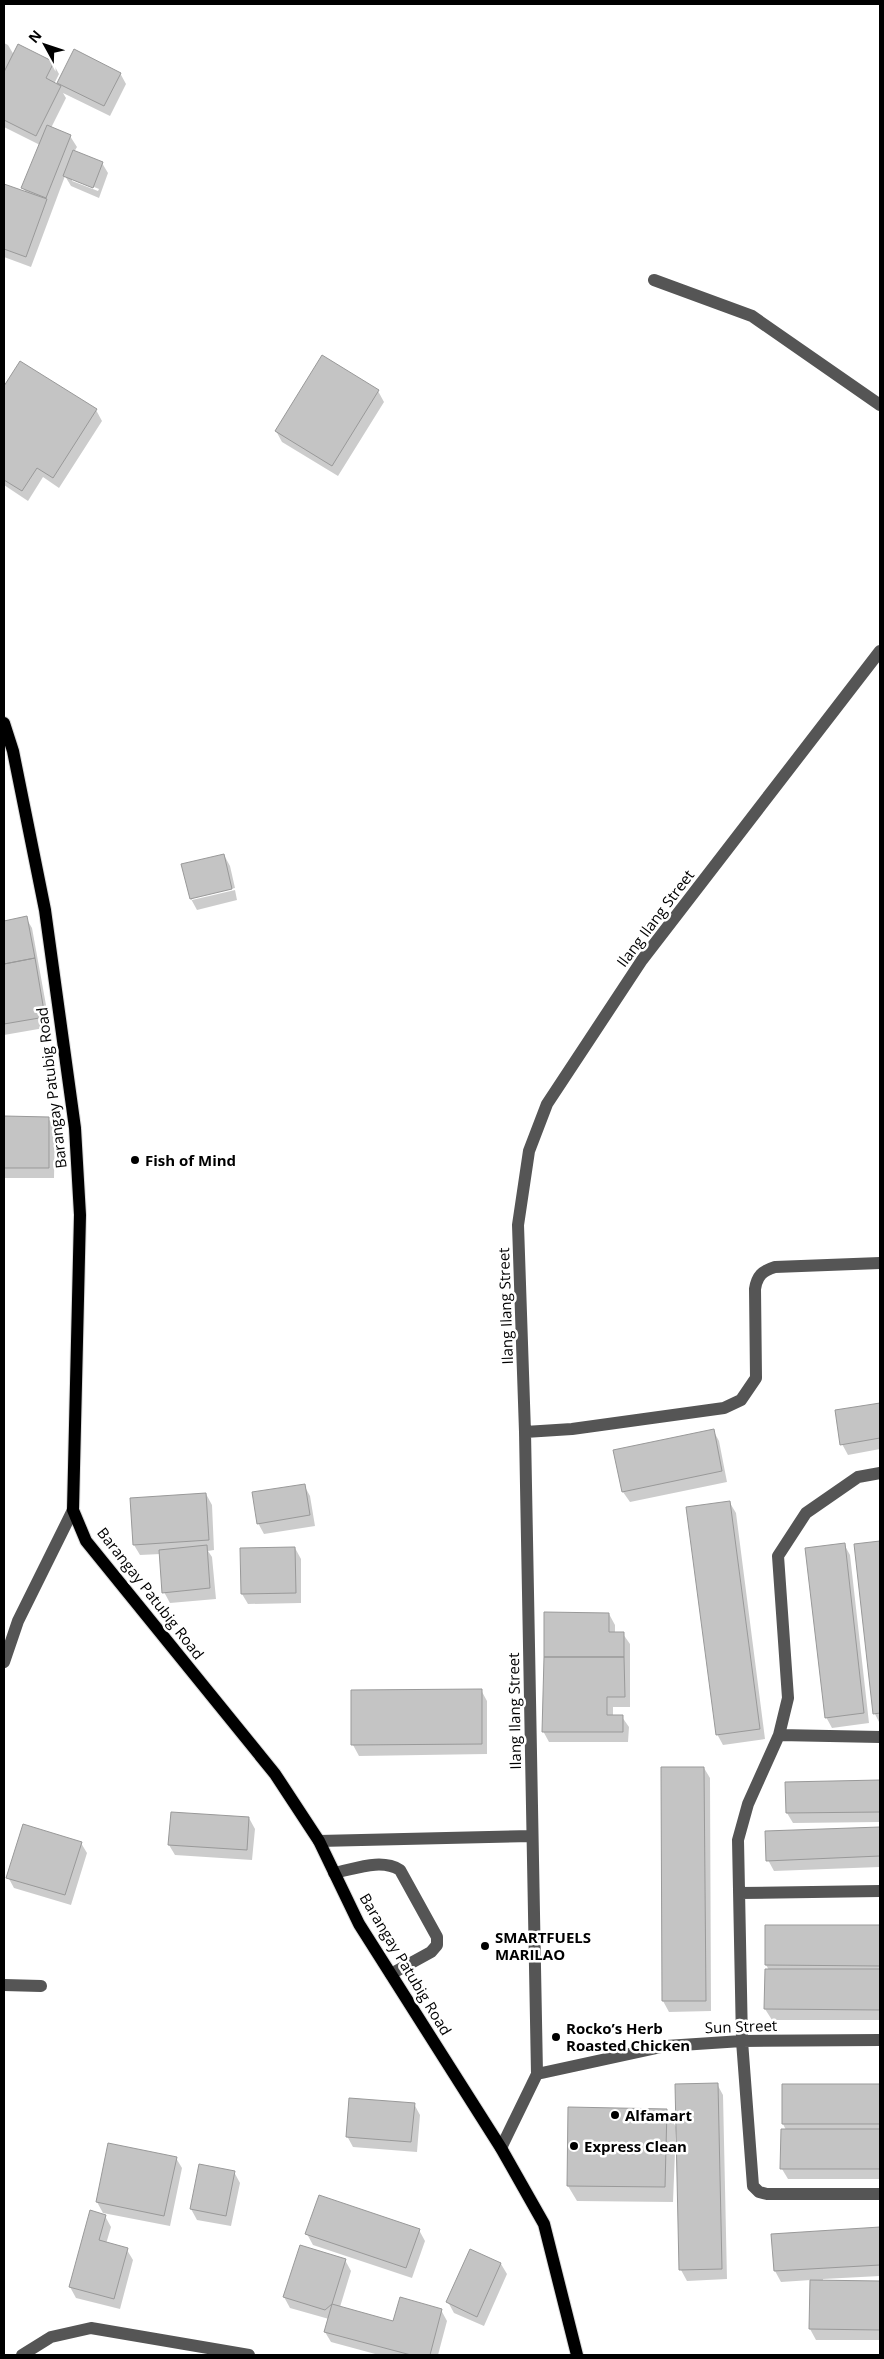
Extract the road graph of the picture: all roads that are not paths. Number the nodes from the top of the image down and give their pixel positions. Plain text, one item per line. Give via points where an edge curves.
1 (654, 280) dead end
2 (880, 405) edge
3 (880, 651) edge
4 (4, 723) edge
5 (880, 1263) edge
6 (525, 1432) junction
7 (880, 1473) edge
8 (73, 1510) junction
9 (4, 1662) edge
10 (779, 1735) junction
11 (880, 1737) edge
12 (532, 1836) junction
13 (319, 1841) junction
14 (334, 1873) junction
15 (880, 1891) edge
16 (739, 1892) junction
17 (391, 1974) junction
18 (4, 1985) edge
19 (42, 1986) dead end
20 (880, 2040) edge
21 (742, 2041) junction
22 (537, 2074) junction
23 (501, 2148) junction
24 (880, 2194) edge
25 (22, 2355) edge
26 (249, 2355) edge
27 (577, 2355) edge

1 - 2 street via 752,316
3 - 6 street, Ilang Ilang Street via 642,960 547,1104 529,1151 518,1225
4 - 8 main road, Barangay Patubig Road via 13,751 46,910 75,1128 80,1215
5 - 6 street via 764,1270 757,1278 755,1289 756,1378 740,1400 724,1408 572,1429
6 - 12 street, Ilang Ilang Street
7 - 10 street via 858,1477 806,1513 778,1556 788,1698
8 - 9 street via 18,1621
8 - 13 main road, Barangay Patubig Road via 86,1541 275,1774
10 - 11 street
10 - 16 street via 748,1804 738,1840
12 - 13 street
12 - 22 street, Ilang Ilang Street
13 - 14 main road, Barangay Patubig Road
14 - 17 main road, Barangay Patubig Road via 359,1924
14 - 17 street via 383,1864 400,1870 437,1937 437,1944 431,1952
15 - 16 street
16 - 21 street
17 - 23 main road, Barangay Patubig Road
18 - 19 street
20 - 21 street, Sun Street
21 - 22 street, Sun Street via 666,2046
21 - 24 street via 754,2186 759,2192
22 - 23 street
23 - 27 main road, Barangay Patubig Road via 544,2224
25 - 26 street via 51,2337 91,2328

